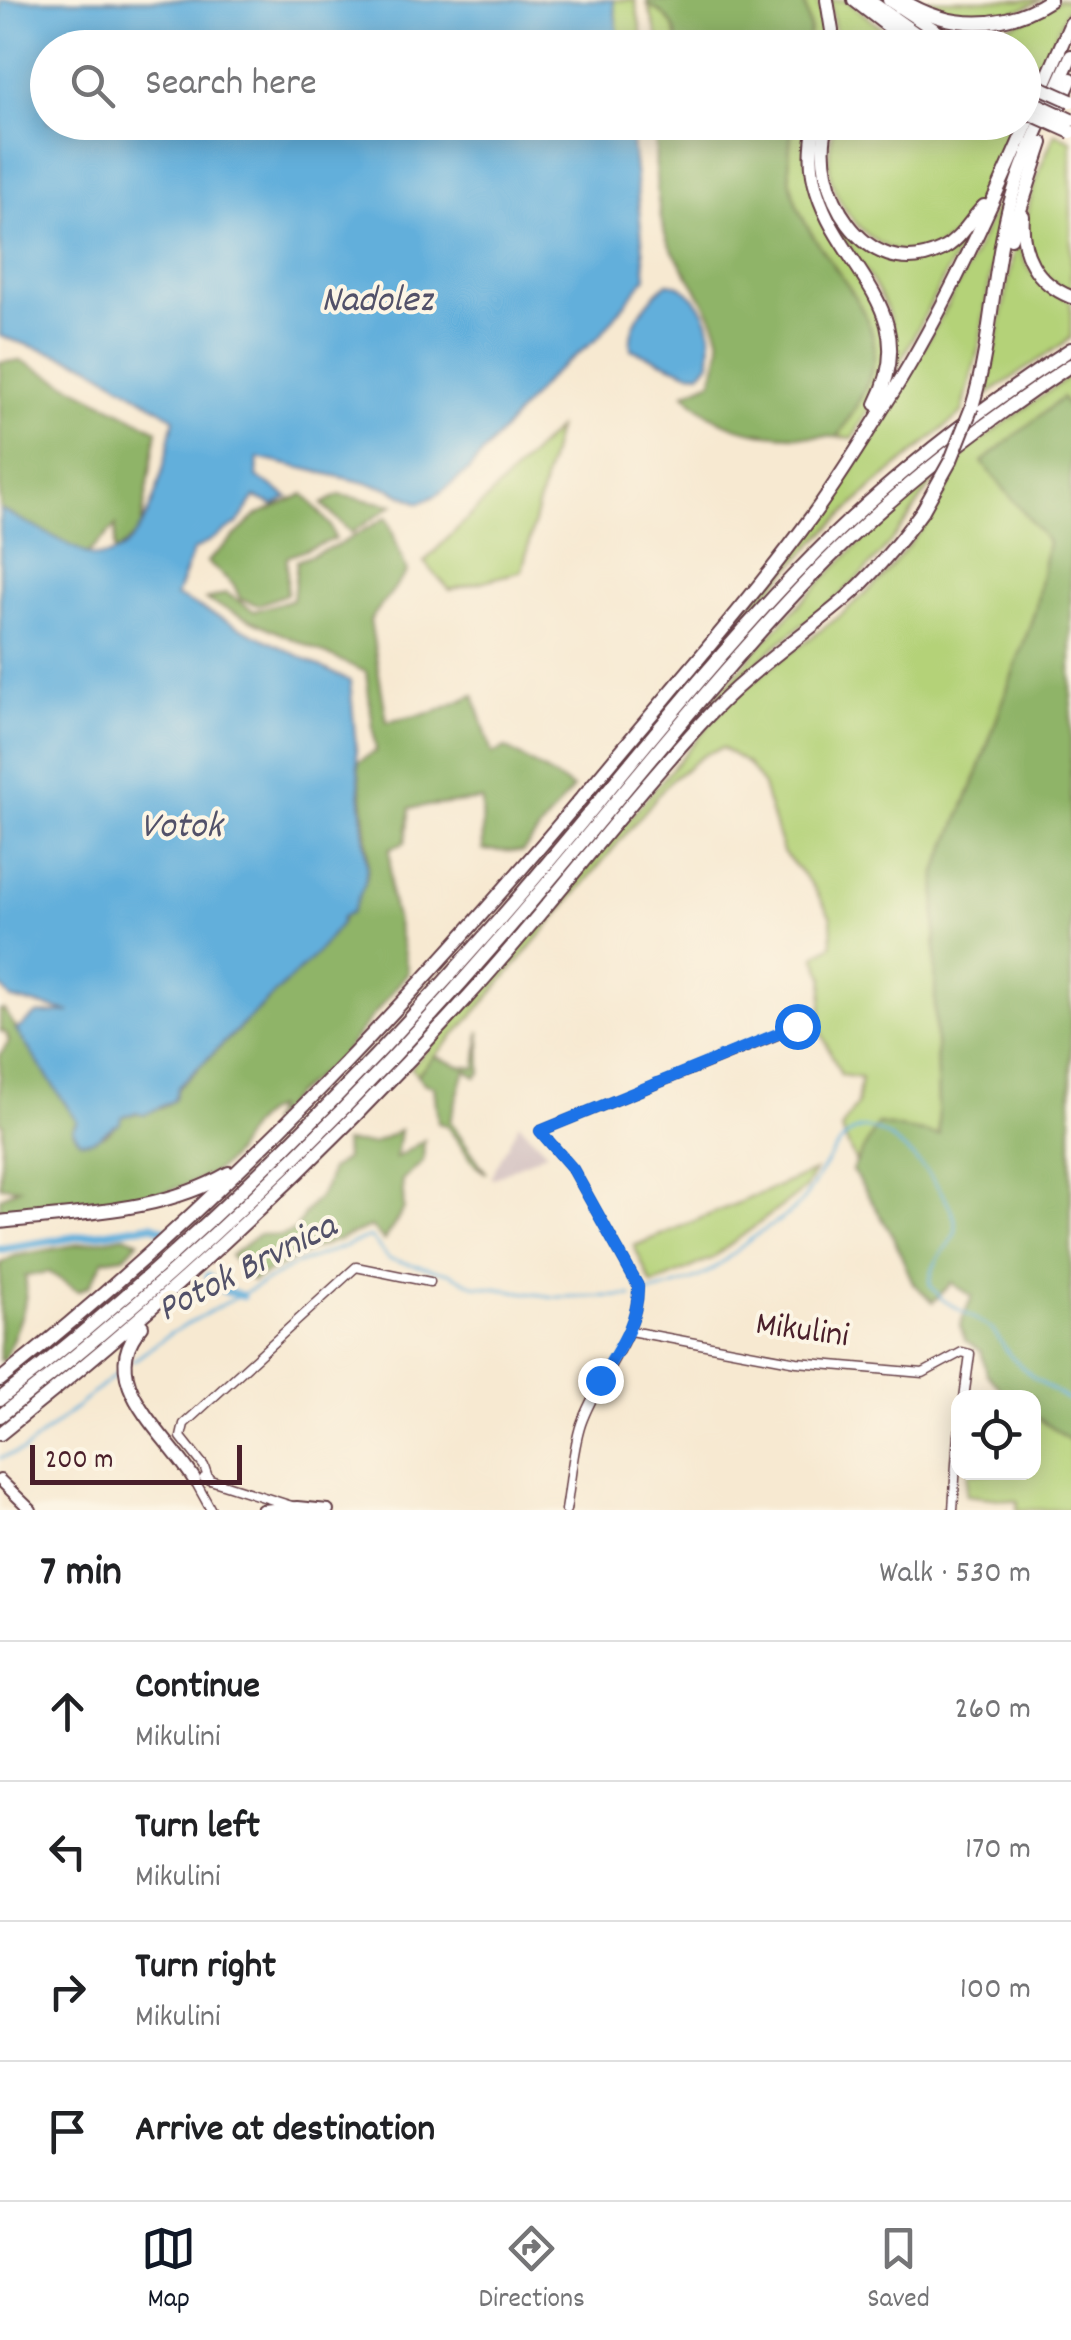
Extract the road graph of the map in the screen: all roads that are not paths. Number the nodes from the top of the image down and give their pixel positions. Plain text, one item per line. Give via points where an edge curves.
1 (826, 0) edge
2 (854, 0) edge
3 (868, 0) edge
4 (889, 0) edge
5 (902, 0) edge
6 (1050, 0) edge
7 (1071, 23) edge
8 (832, 30) edge
9 (893, 30) edge
10 (910, 30) edge
11 (935, 30) edge
12 (1071, 56) edge
13 (1071, 79) edge
14 (1041, 88) edge
15 (1041, 90) edge
16 (1071, 101) edge
17 (1041, 106) edge
18 (1041, 119) edge
19 (1071, 120) edge
20 (1041, 126) edge
21 (1071, 132) edge
22 (812, 140) edge
23 (825, 140) edge
24 (1019, 140) edge
25 (1035, 140) edge
26 (1032, 171) junction
27 (991, 203) junction
28 (994, 296) junction
29 (1071, 297) edge
30 (1071, 348) edge
31 (1071, 365) edge
32 (848, 464) junction
33 (797, 1026) dead end
34 (266, 1145) junction
35 (0, 1222) edge
36 (430, 1282) dead end
37 (166, 1297) junction
38 (630, 1331) junction
39 (0, 1380) edge
40 (965, 1390) edge
41 (0, 1399) edge
42 (0, 1416) edge
43 (0, 1434) edge
44 (202, 1479) junction
45 (955, 1480) edge
46 (1, 1481) edge
47 (296, 1508) junction
48 (284, 1509) edge
49 (31, 1510) edge
50 (212, 1510) edge
51 (262, 1510) edge
52 (328, 1510) edge
53 (566, 1510) edge
54 (953, 1510) edge

1 - 8 highway
2 - 9 highway
3 - 10 highway
4 - 11 highway
5 - 6 highway via 953,21 988,23
7 - 15 highway
12 - 20 highway
13 - 26 highway
14 - 16 highway, bridge
17 - 19 highway, bridge
18 - 21 highway, bridge
22 - 32 highway via 818,196 880,300 889,329 885,386
23 - 27 highway via 830,194 846,222 876,248 914,257 940,250
24 - 27 highway
25 - 28 highway via 1009,209
26 - 28 highway
26 - 29 highway via 1024,248 1042,278
27 - 32 highway via 934,321
28 - 37 highway, bridge via 985,359 960,438 898,544 705,718 463,1002
30 - 41 highway via 942,441 798,570 492,928 322,1110 156,1268
31 - 42 highway via 930,468 806,582 464,979 312,1139 168,1275
32 - 34 highway via 782,556 531,859
33 - 38 street via 540,1131 573,1169 638,1286
34 - 35 highway via 205,1187 169,1199
34 - 39 highway
36 - 44 street via 356,1267 345,1275 184,1424 182,1437 204,1466
37 - 43 highway
37 - 44 highway via 128,1342 125,1379
38 - 40 street, Mikulini via 796,1362 923,1374 962,1352 970,1354
38 - 53 street via 580,1426
44 - 47 street
44 - 50 street
45 - 54 street
46 - 49 main road
47 - 48 main road
47 - 52 main road
48 - 51 main road

